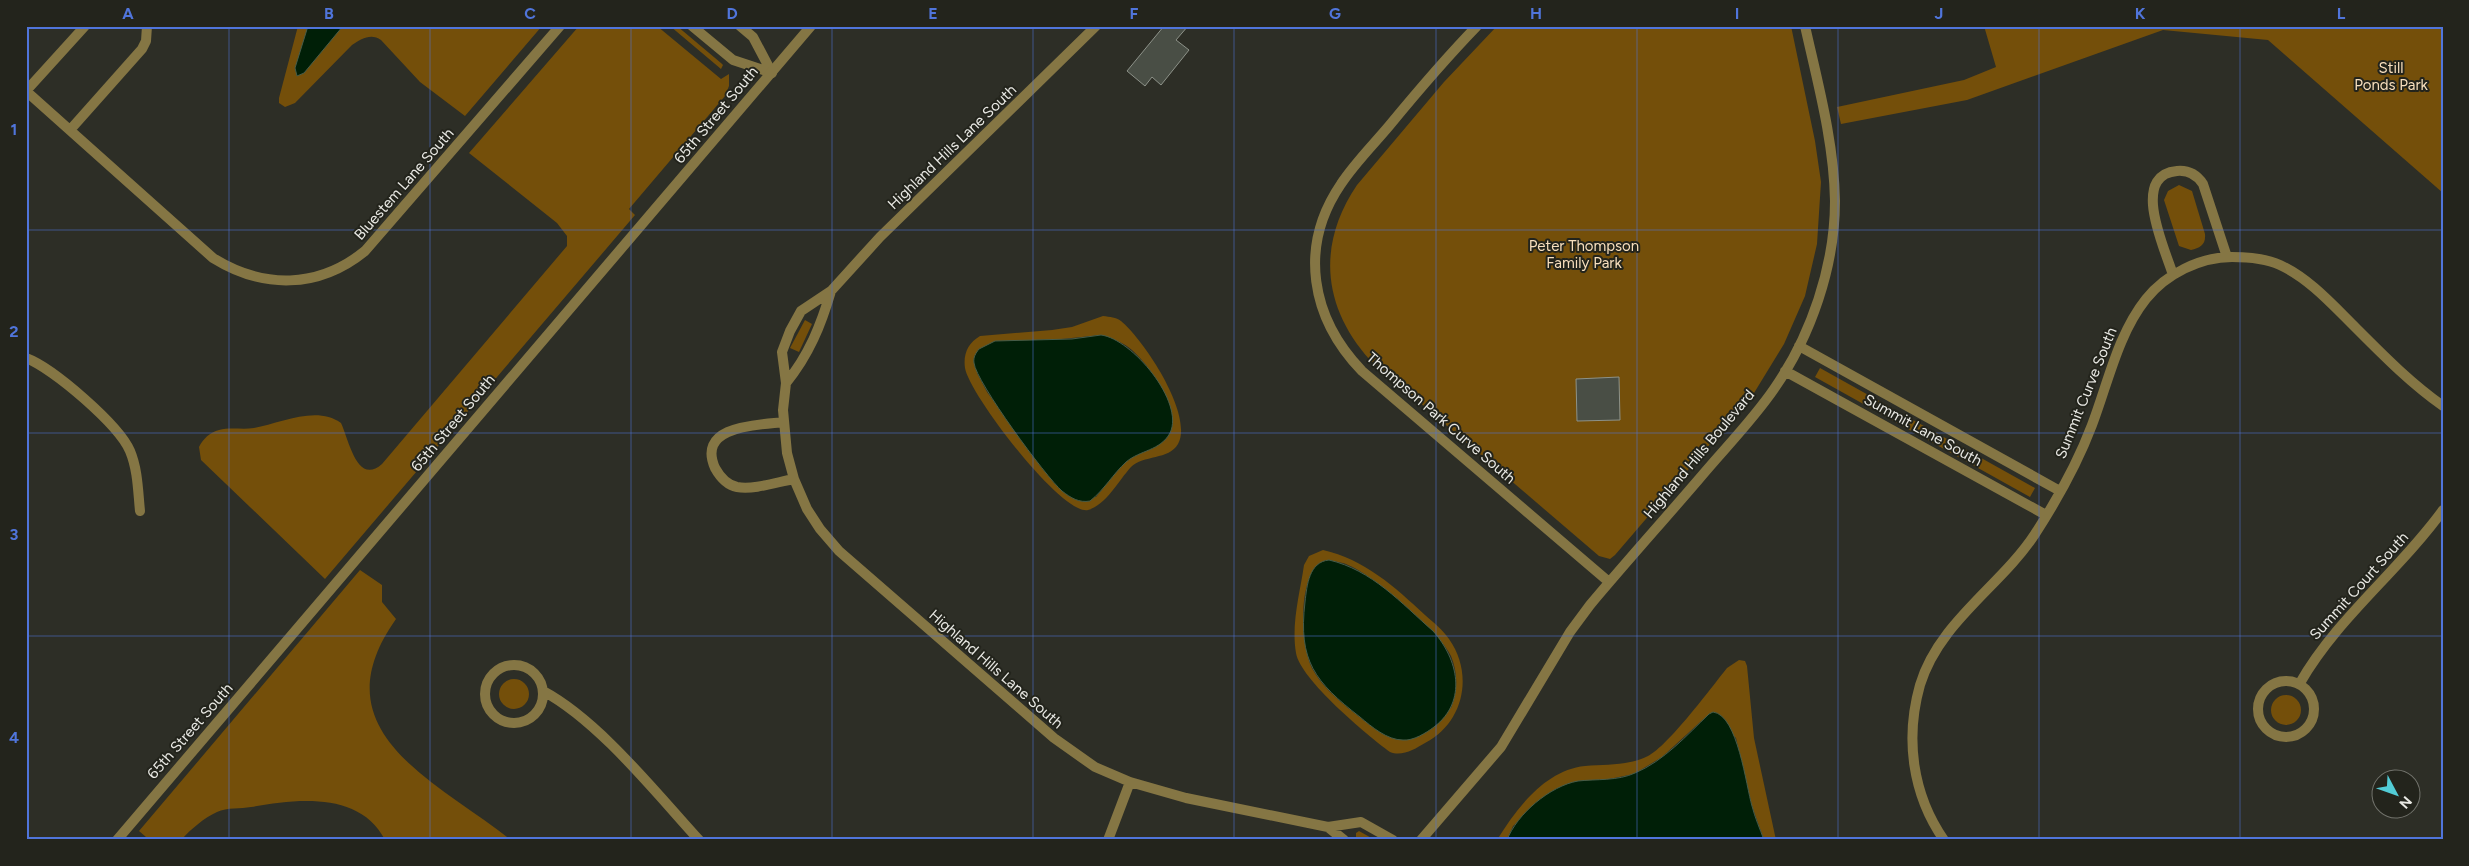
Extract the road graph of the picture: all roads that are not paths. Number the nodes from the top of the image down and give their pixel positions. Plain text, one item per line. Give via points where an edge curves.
1 (85, 26) edge
2 (147, 26) edge
3 (560, 26) edge
4 (692, 26) edge
5 (740, 26) edge
6 (811, 26) edge
7 (1096, 26) edge
8 (1477, 26) edge
9 (1805, 26) edge
10 (772, 73) junction
11 (26, 91) edge
12 (70, 130) junction
13 (2228, 257) junction
14 (2173, 275) junction
15 (831, 291) junction
16 (1799, 346) junction
17 (26, 358) edge
18 (1786, 371) junction
19 (786, 383) junction
20 (2443, 406) edge
21 (784, 422) junction
22 (794, 480) junction
23 (2060, 491) junction
24 (2443, 510) edge
25 (140, 511) dead end
26 (2046, 515) junction
27 (1609, 582) junction
28 (2300, 683) junction
29 (543, 691) junction
30 (1130, 782) junction
31 (1328, 826) junction
32 (117, 840) edge
33 (698, 840) edge
34 (1108, 840) edge
35 (1344, 840) edge
36 (1393, 840) edge
37 (1421, 840) edge
38 (1944, 840) edge

1 - 11 street
2 - 12 street via 142,49
3 - 12 street, Bluestem Lane South via 377,240 345,266 312,278 265,280 221,263
4 - 10 street via 733,60
5 - 10 street via 753,37
6 - 10 street, 65th Street South
7 - 15 street, Highland Hills Lane South via 880,237
8 - 27 street, Thompson Park Curve South via 1347,175 1334,195 1318,238 1316,270 1320,302 1332,332 1362,371
9 - 16 street, Highland Hills Boulevard via 1831,149 1835,202 1826,273
10 - 32 street, 65th Street South
11 - 12 street, Bluestem Lane South
13 - 14 street, Summit Curve South via 2198,263
13 - 14 street via 2203,184 2187,172 2172,172 2155,187 2151,203
13 - 20 street, Summit Curve South via 2271,262 2295,273 2321,294 2396,368
14 - 23 street, Summit Curve South via 2145,300 2128,329 2086,441
15 - 19 street, Highland Hills Lane South via 822,323 802,362
15 - 19 street, Highland Hills Lane South via 801,311 790,330 782,352
16 - 18 street, Highland Hills Boulevard
16 - 23 street, Summit Lane South
17 - 25 street via 52,372 122,436 135,465
18 - 26 street, Summit Lane South
18 - 27 street, Highland Hills Boulevard via 1748,421
19 - 21 street, Highland Hills Lane South
21 - 22 street, Highland Hills Lane South
21 - 22 street via 739,427 726,432 715,444 713,462 722,478 735,486
22 - 30 street, Highland Hills Lane South via 815,522 848,560 1054,738 1095,767
23 - 26 street, Summit Curve South
24 - 28 street, Summit Court South via 2414,547 2328,641
26 - 38 street, Summit Curve South via 2023,551 1945,636 1921,683 1912,727 1914,768 1926,808
27 - 37 street, Highland Hills Boulevard via 1570,632 1501,747
28 - 28 street via 2275,682 2264,690 2258,701 2258,714 2263,726 2273,734 2285,738 2298,735 2311,722 2314,703 2309,691
29 - 29 street via 541,682 530,669 512,665 496,671 486,686 485,696 492,712 507,722 516,722 525,720 539,709
29 - 33 street via 618,752
30 - 31 street, Highland Hills Lane South via 1186,798
30 - 34 street
31 - 35 street
31 - 36 street, Highland Hills Lane South via 1361,822

